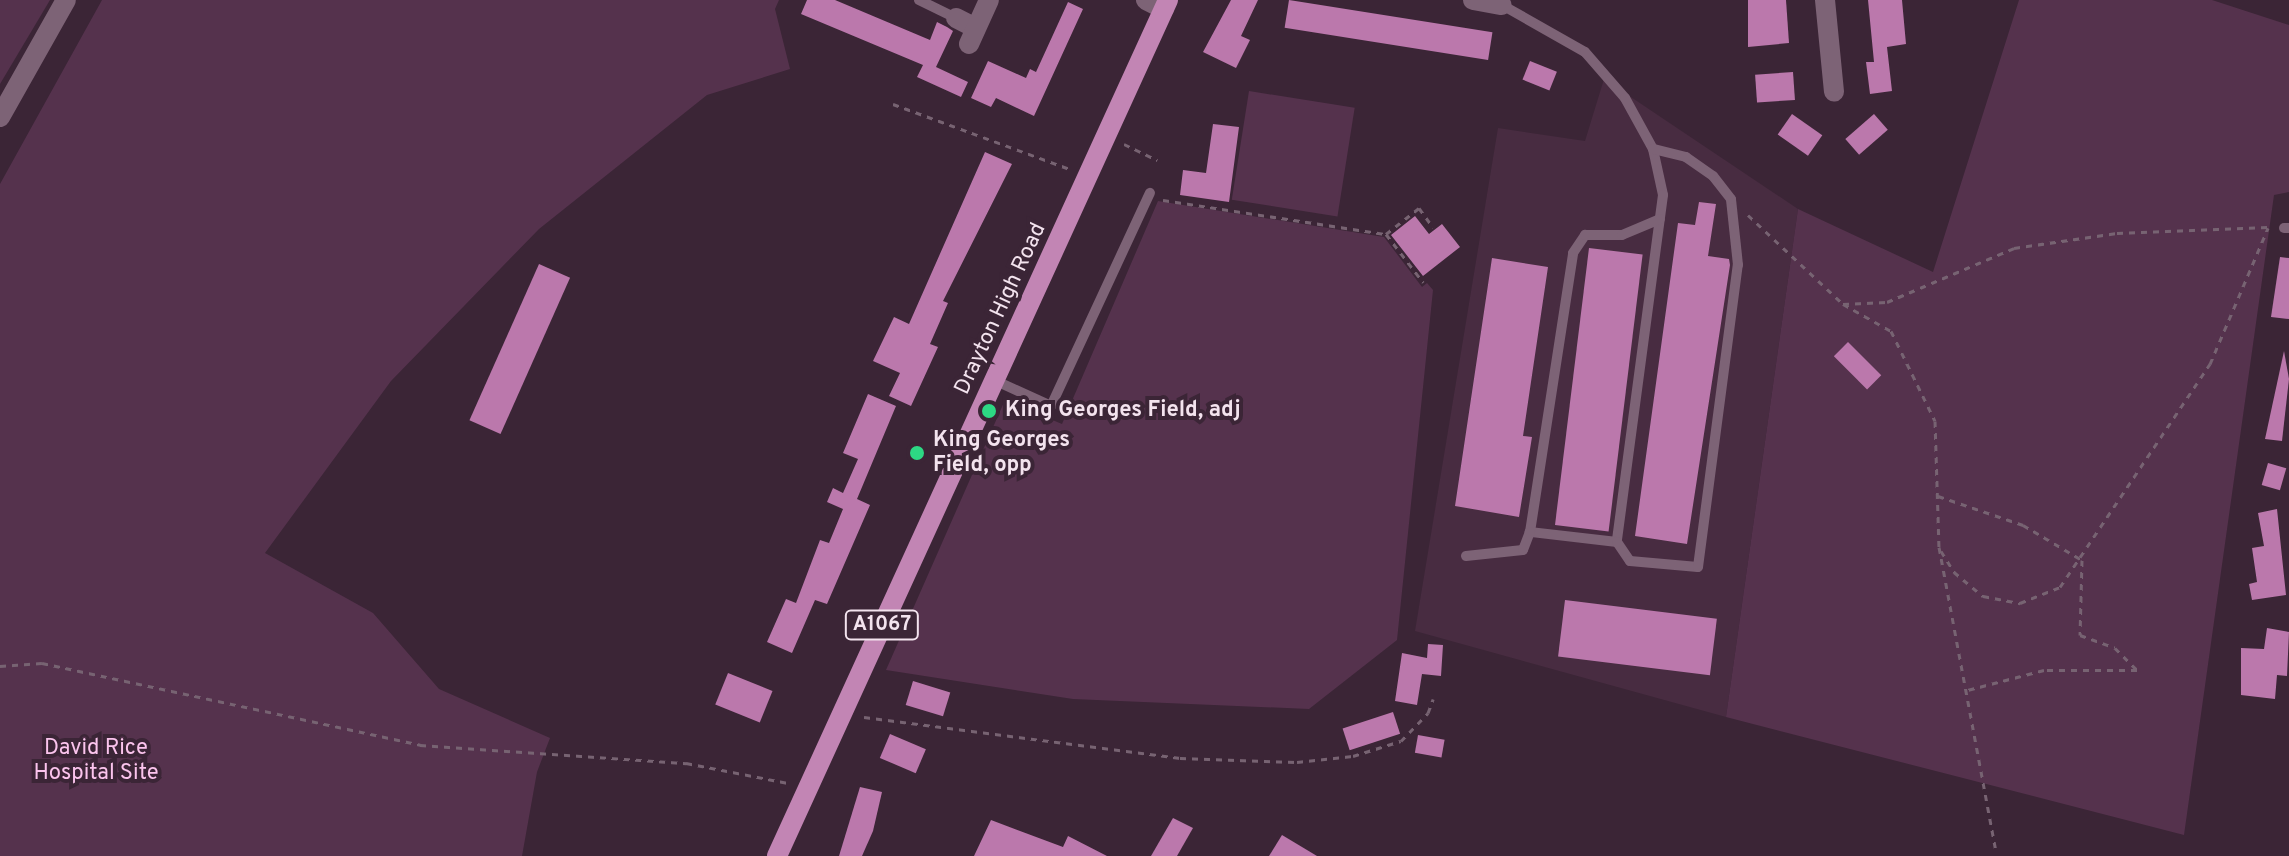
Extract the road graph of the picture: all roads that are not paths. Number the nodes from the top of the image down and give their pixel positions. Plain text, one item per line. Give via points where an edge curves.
1 (66, 0) edge
2 (919, 0) edge
3 (989, 0) edge
4 (1473, 0) edge
5 (1825, 0) edge
6 (1159, 3) edge
7 (1502, 5) joint
8 (956, 18) joint
9 (1834, 92) dead end
10 (0, 117) edge
11 (1653, 149) junction
12 (1149, 195) road end
13 (1660, 219) junction
14 (994, 380) junction
15 (1530, 532) junction
16 (1617, 542) junction
17 (1466, 556) dead end
18 (777, 856) edge

1 - 10 street
2 - 8 lane
3 - 8 street via 972,36
4 - 7 street
5 - 9 street
6 - 14 main road, Drayton High Road / A1067 via 1106,136
7 - 11 lane via 1585,52 1625,98
11 - 13 lane via 1663,195
11 - 16 lane via 1686,157 1713,176 1731,199 1738,265 1698,567 1630,561
12 - 14 lane via 1051,406
13 - 15 lane via 1622,235 1585,235 1573,253
13 - 16 lane
14 - 18 main road, Drayton High Road / A1067
15 - 16 lane
15 - 17 lane via 1523,550

